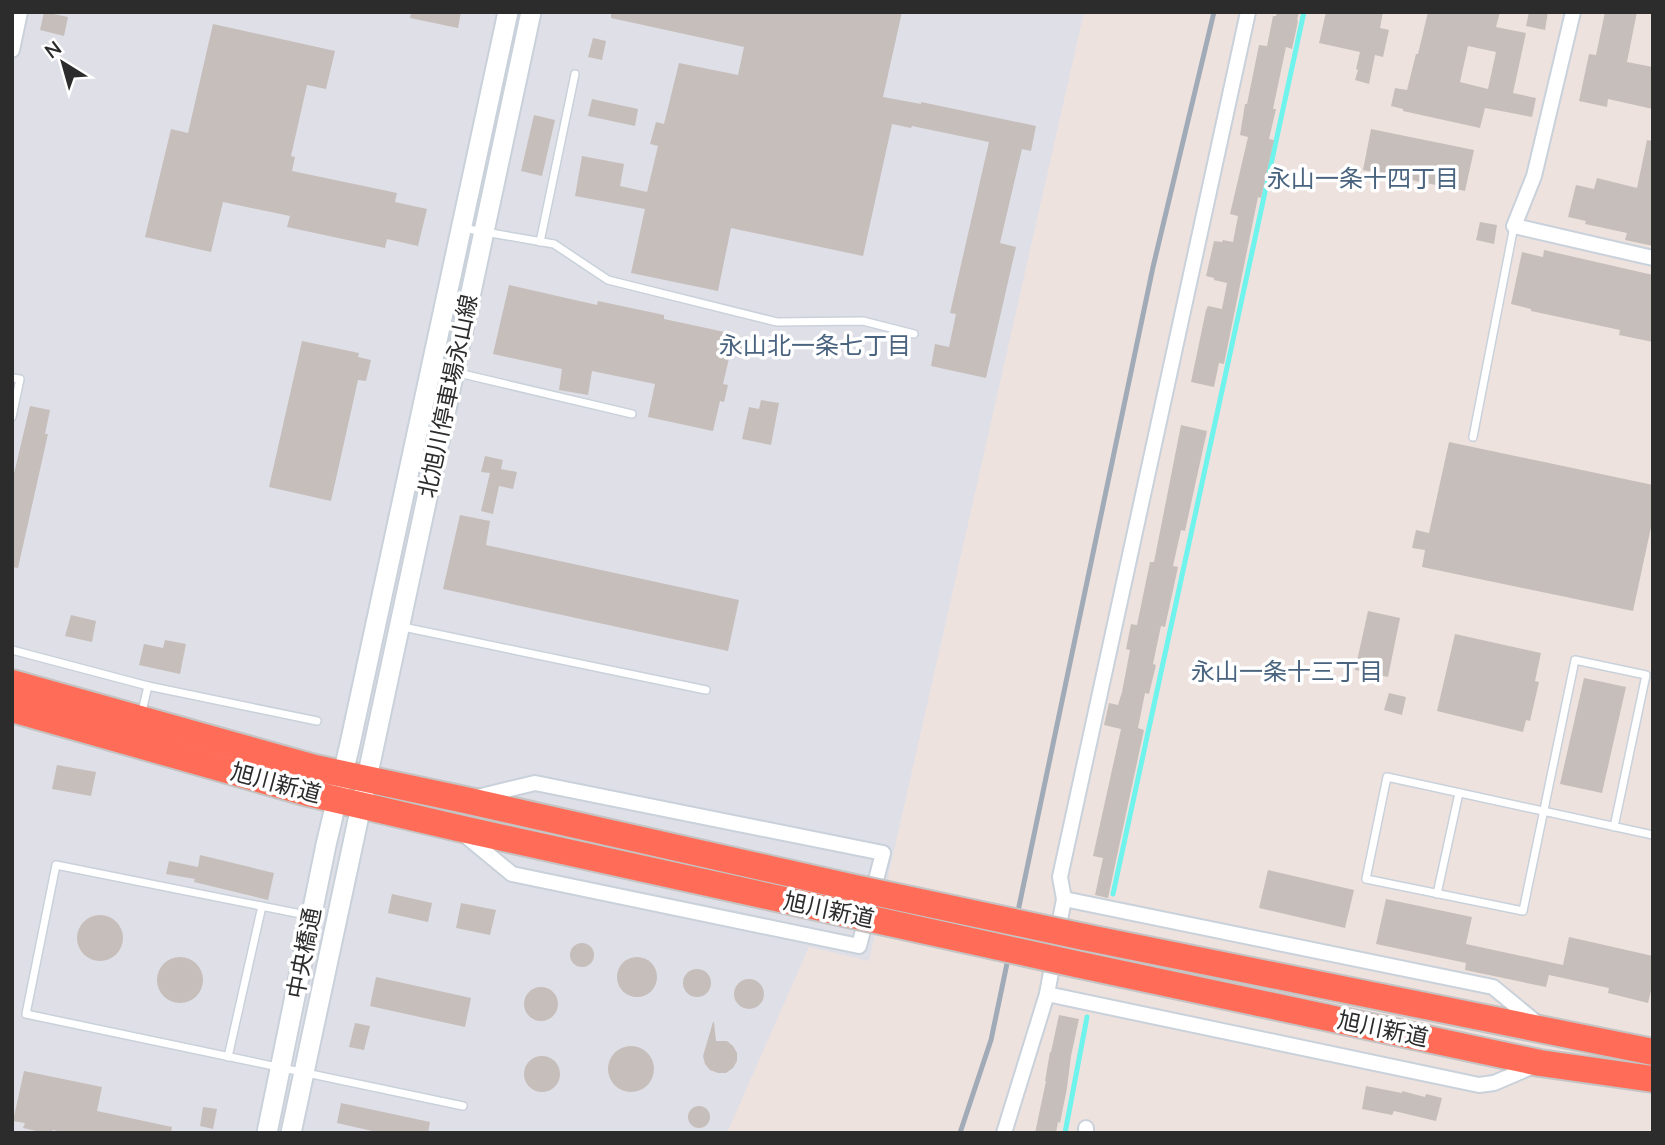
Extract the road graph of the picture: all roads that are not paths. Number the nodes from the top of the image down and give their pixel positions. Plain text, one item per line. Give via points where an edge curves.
1 (20, 12) edge
2 (508, 12) edge
3 (531, 12) edge
4 (1248, 12) edge
5 (1573, 12) edge
6 (12, 50) edge
7 (575, 74) dead end
8 (1514, 226) junction
9 (461, 228) junction
10 (484, 232) junction
11 (540, 242) junction
12 (1653, 258) edge
13 (914, 334) dead end
14 (453, 372) junction
15 (12, 378) edge
16 (632, 414) dead end
17 (12, 417) edge
18 (1473, 437) dead end
19 (403, 497) junction
20 (425, 502) junction
21 (398, 626) junction
22 (12, 650) edge
23 (12, 683) edge
24 (148, 686) junction
25 (706, 690) dead end
26 (12, 709) edge
27 (141, 719) junction
28 (317, 721) dead end
29 (351, 789) junction
30 (1459, 793) junction
31 (465, 800) junction
32 (1544, 811) junction
33 (1614, 827) junction
34 (458, 828) junction
35 (1653, 835) edge
36 (1437, 894) junction
37 (1064, 900) junction
38 (262, 906) junction
39 (312, 916) junction
40 (1047, 994) junction
41 (1546, 1030) junction
42 (1653, 1052) edge
43 (228, 1057) junction
44 (1540, 1063) junction
45 (281, 1069) junction
46 (303, 1072) junction
47 (1653, 1079) edge
48 (463, 1106) dead end
49 (267, 1133) edge
50 (291, 1133) edge
51 (1004, 1133) edge

1 - 6 street
2 - 9 main road, 北旭川停車場永山線
3 - 10 main road, 北旭川停車場永山線
4 - 37 street via 1060,877
5 - 8 street via 1534,176
7 - 11 lane
8 - 12 street
8 - 18 lane
9 - 10 lane
9 - 19 main road, 北旭川停車場永山線
10 - 11 lane
10 - 14 main road, 北旭川停車場永山線
11 - 13 lane via 554,244 608,280 777,322 863,321
14 - 16 lane
14 - 20 main road, 北旭川停車場永山線
15 - 17 lane via 20,379
19 - 20 lane
19 - 29 main road, 北旭川停車場永山線
20 - 21 main road, 北旭川停車場永山線
21 - 25 lane
21 - 29 main road, 北旭川停車場永山線
22 - 24 lane
23 - 27 highway, 旭川新道
24 - 27 lane
24 - 28 lane
26 - 29 highway, 旭川新道
27 - 29 highway, 旭川新道 via 302,764
29 - 31 highway, 旭川新道
29 - 34 highway, 旭川新道
29 - 39 main road, 中央橋通
29 - 46 main road, 中央橋通
30 - 32 lane
30 - 36 lane
30 - 36 lane via 1387,777 1366,879
31 - 34 street via 535,783 883,853 859,946 512,874
31 - 41 highway, 旭川新道, bridge via 1084,937
32 - 33 lane
32 - 33 lane via 1575,660 1646,675
32 - 36 lane via 1522,911
33 - 35 lane
34 - 44 highway, 旭川新道, bridge
37 - 40 street
37 - 41 street via 1493,987
38 - 39 lane
38 - 43 lane
38 - 43 lane via 56,865 26,1014
39 - 45 main road, 中央橋通
40 - 44 street via 1479,1085
40 - 51 street
41 - 42 highway, 旭川新道
43 - 45 lane
44 - 47 highway, 旭川新道
45 - 46 lane
45 - 49 main road, 中央橋通
46 - 48 lane
46 - 50 main road, 中央橋通

